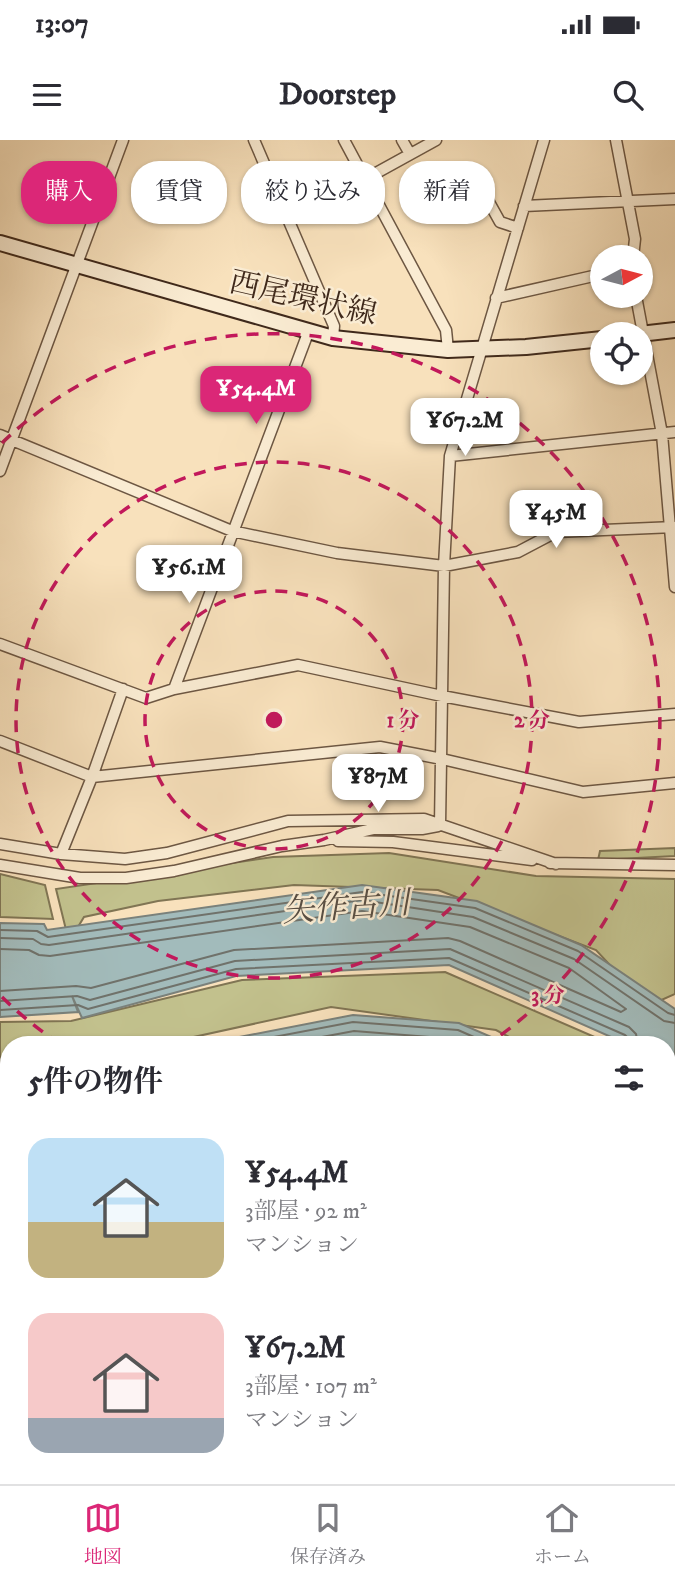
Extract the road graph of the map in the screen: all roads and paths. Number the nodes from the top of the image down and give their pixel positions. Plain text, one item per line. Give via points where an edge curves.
1 (123, 140) edge
2 (254, 140) edge
3 (344, 140) edge
4 (402, 140) edge
5 (544, 140) edge
6 (616, 140) edge
7 (429, 142) edge
8 (410, 154) junction
9 (263, 161) edge
10 (356, 161) edge
11 (385, 167) edge
12 (675, 199) edge
13 (627, 202) junction
14 (524, 206) junction
15 (495, 213) edge
16 (385, 216) edge
17 (290, 224) edge
18 (518, 228) junction
19 (0, 243) edge
20 (634, 245) edge
21 (76, 266) junction
22 (590, 277) edge
23 (496, 298) junction
24 (675, 330) edge
25 (308, 333) junction
26 (653, 333) edge
27 (333, 338) junction
28 (590, 340) edge
29 (482, 349) junction
30 (448, 350) junction
31 (652, 385) edge
32 (675, 432) edge
33 (662, 434) junction
34 (0, 435) edge
35 (12, 439) junction
36 (450, 456) junction
37 (0, 471) edge
38 (672, 527) edge
39 (232, 531) junction
40 (444, 566) junction
41 (675, 587) edge
42 (0, 644) edge
43 (123, 689) junction
44 (174, 689) junction
45 (442, 696) junction
46 (675, 715) edge
47 (0, 741) edge
48 (442, 759) junction
49 (92, 777) junction
50 (675, 783) edge
51 (440, 825) junction
52 (324, 840) junction
53 (0, 844) edge
54 (61, 854) junction
55 (556, 864) junction
56 (0, 865) edge
57 (675, 865) edge

1 - 21 street
2 - 9 street
3 - 10 street
4 - 8 street
5 - 14 street
6 - 13 street
7 - 8 street
8 - 11 street
12 - 13 street
13 - 14 street
13 - 20 street
14 - 18 street
15 - 18 street via 500,222
16 - 30 street via 446,330
17 - 27 street via 334,326
18 - 23 street
19 - 21 main road, 西尾環状線
21 - 25 main road, 西尾環状線
21 - 35 street
22 - 23 street
23 - 29 street
24 - 26 main road
25 - 27 main road, 西尾環状線
25 - 39 street
27 - 30 main road, 西尾環状線
28 - 29 main road, 西尾環状線
29 - 30 main road, 西尾環状線
29 - 36 street
31 - 33 street
32 - 33 street
33 - 36 street
33 - 38 street
34 - 35 street
35 - 37 street
35 - 39 street
36 - 40 street
38 - 40 street via 556,532 518,552
38 - 41 street
39 - 40 street via 337,553
39 - 44 street
40 - 45 street
42 - 43 street
43 - 44 street via 146,698
43 - 49 street
44 - 45 street via 298,665
45 - 46 street via 579,722
45 - 48 street
47 - 49 street
48 - 49 street via 380,747
48 - 50 street via 583,792
48 - 51 street
49 - 54 street
51 - 52 street via 373,829
51 - 54 street via 424,819 288,821 167,853 125,859
51 - 55 street
52 - 55 street via 393,842
52 - 56 street via 126,878 80,878
53 - 54 street
55 - 57 street

